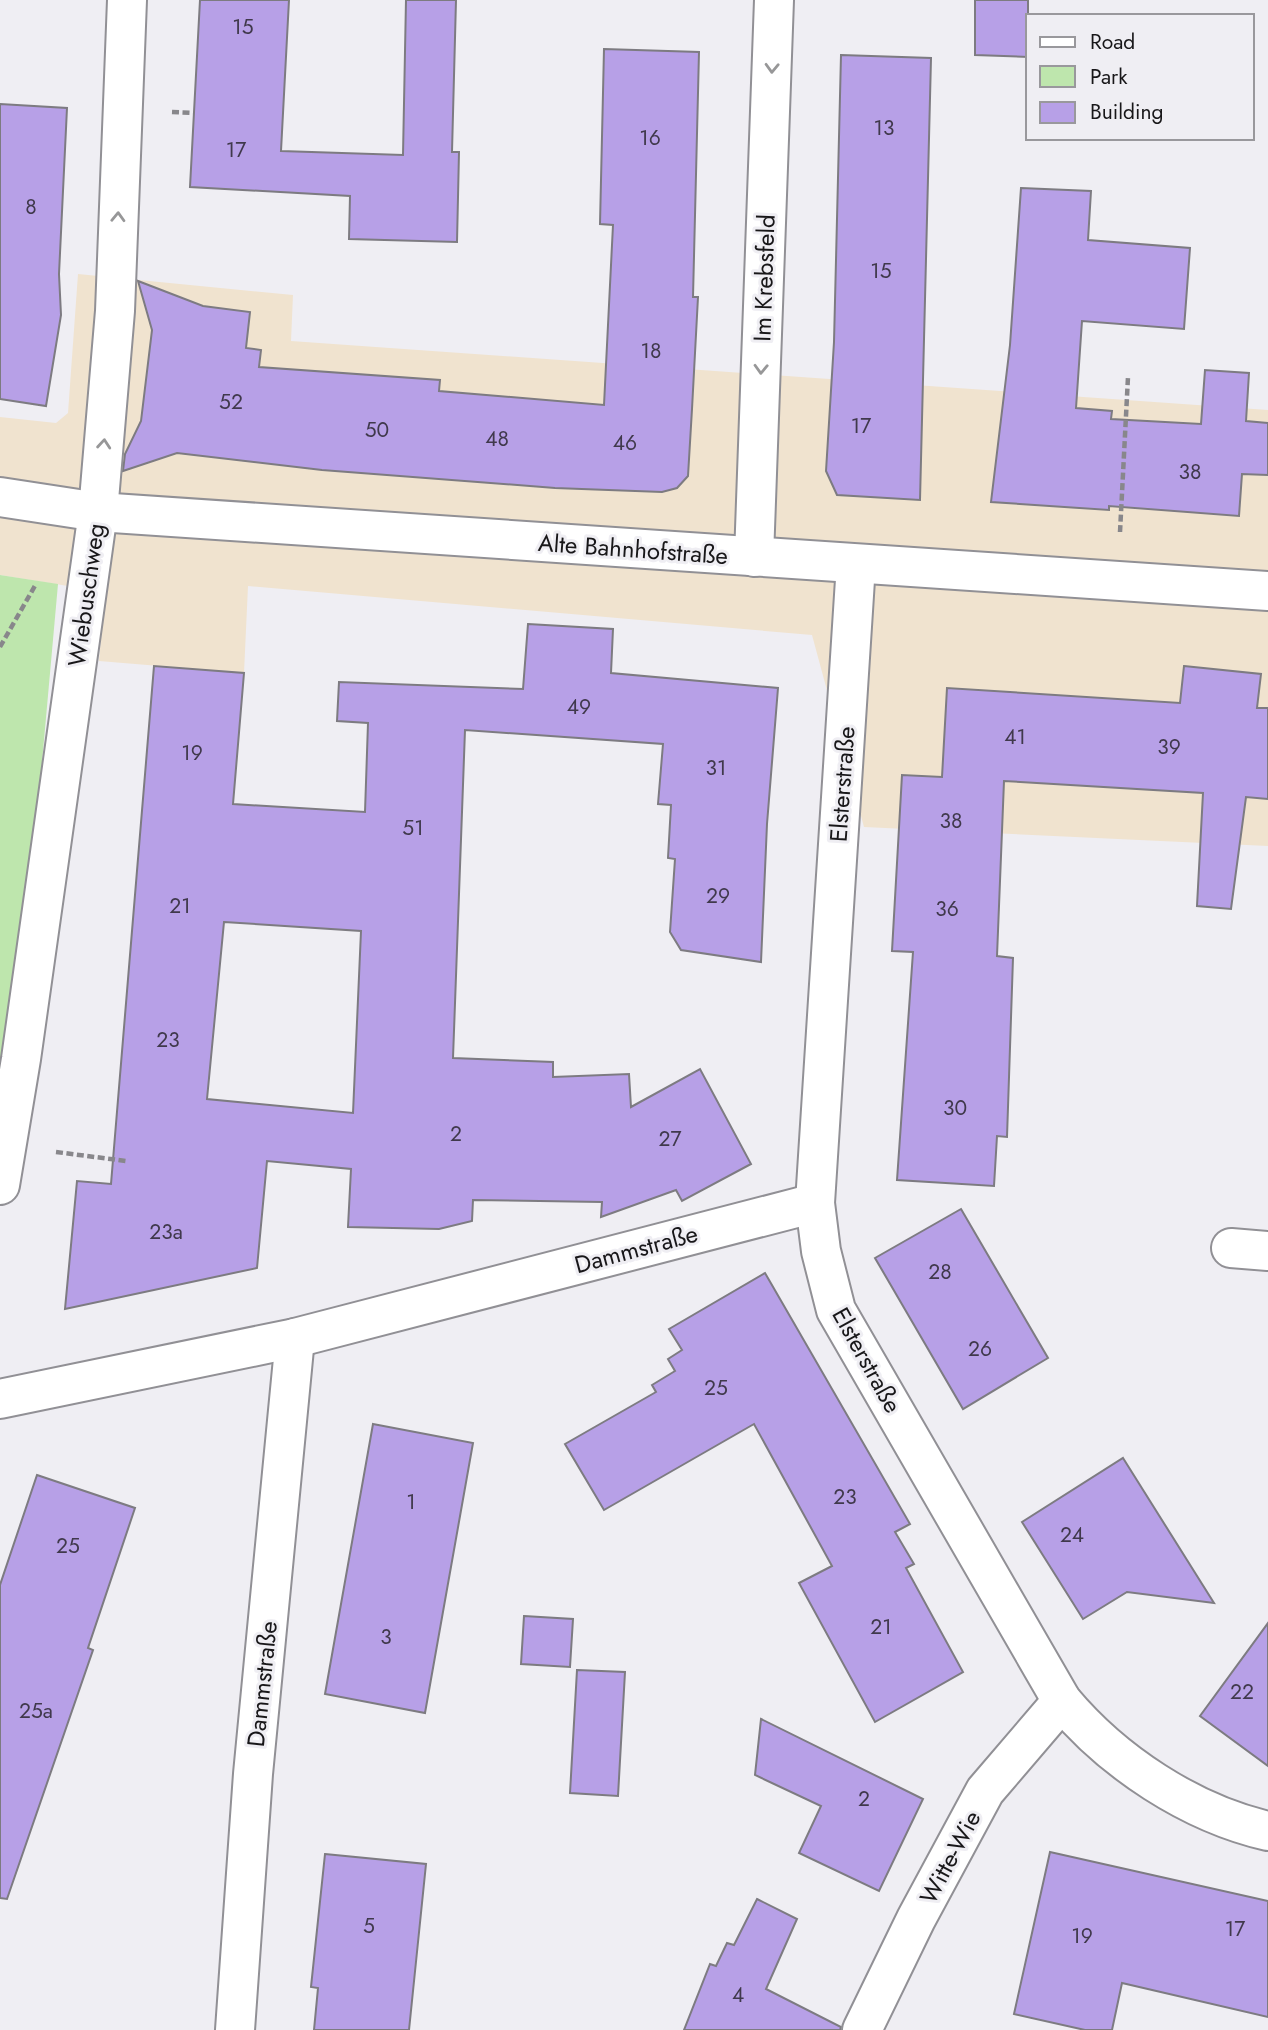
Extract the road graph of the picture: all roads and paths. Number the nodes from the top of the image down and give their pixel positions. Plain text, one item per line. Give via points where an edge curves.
1 (127, 0) edge
2 (774, 0) edge
3 (1128, 377) dead end
4 (0, 497) edge
5 (98, 512) junction
6 (754, 557) junction
7 (856, 564) junction
8 (1117, 581) junction
9 (1268, 592) edge
10 (7, 1145) junction
11 (126, 1161) dead end
12 (0, 1185) edge
13 (815, 1203) junction
14 (1231, 1248) dead end
15 (1268, 1251) edge
16 (295, 1338) junction
17 (0, 1399) edge
18 (1062, 1701) junction
19 (1268, 1831) edge
20 (235, 2030) edge
21 (862, 2030) edge

5 -> 1 street, Wiebuschweg via 115,311
2 -> 6 street, Im Krebsfeld
3 - 8 path
4 - 5 street, Alte Bahnhofstraße
5 - 6 street, Alte Bahnhofstraße
5 - 10 street, Wiebuschweg
6 - 7 street, Alte Bahnhofstraße
7 - 8 street, Alte Bahnhofstraße
7 - 13 street, Elsterstraße
8 - 9 street, Alte Bahnhofstraße
10 - 11 path
10 - 12 street, Wiebuschweg
13 - 16 street, Dammstraße
13 - 18 street, Elsterstraße via 836,1310
14 - 15 street
16 - 17 street, Dammstraße
16 - 20 street, Dammstraße via 253,1774
18 - 19 street, Elsterstraße via 1088,1732 1125,1762 1180,1796
18 - 21 street, Witte-Wie via 985,1791

